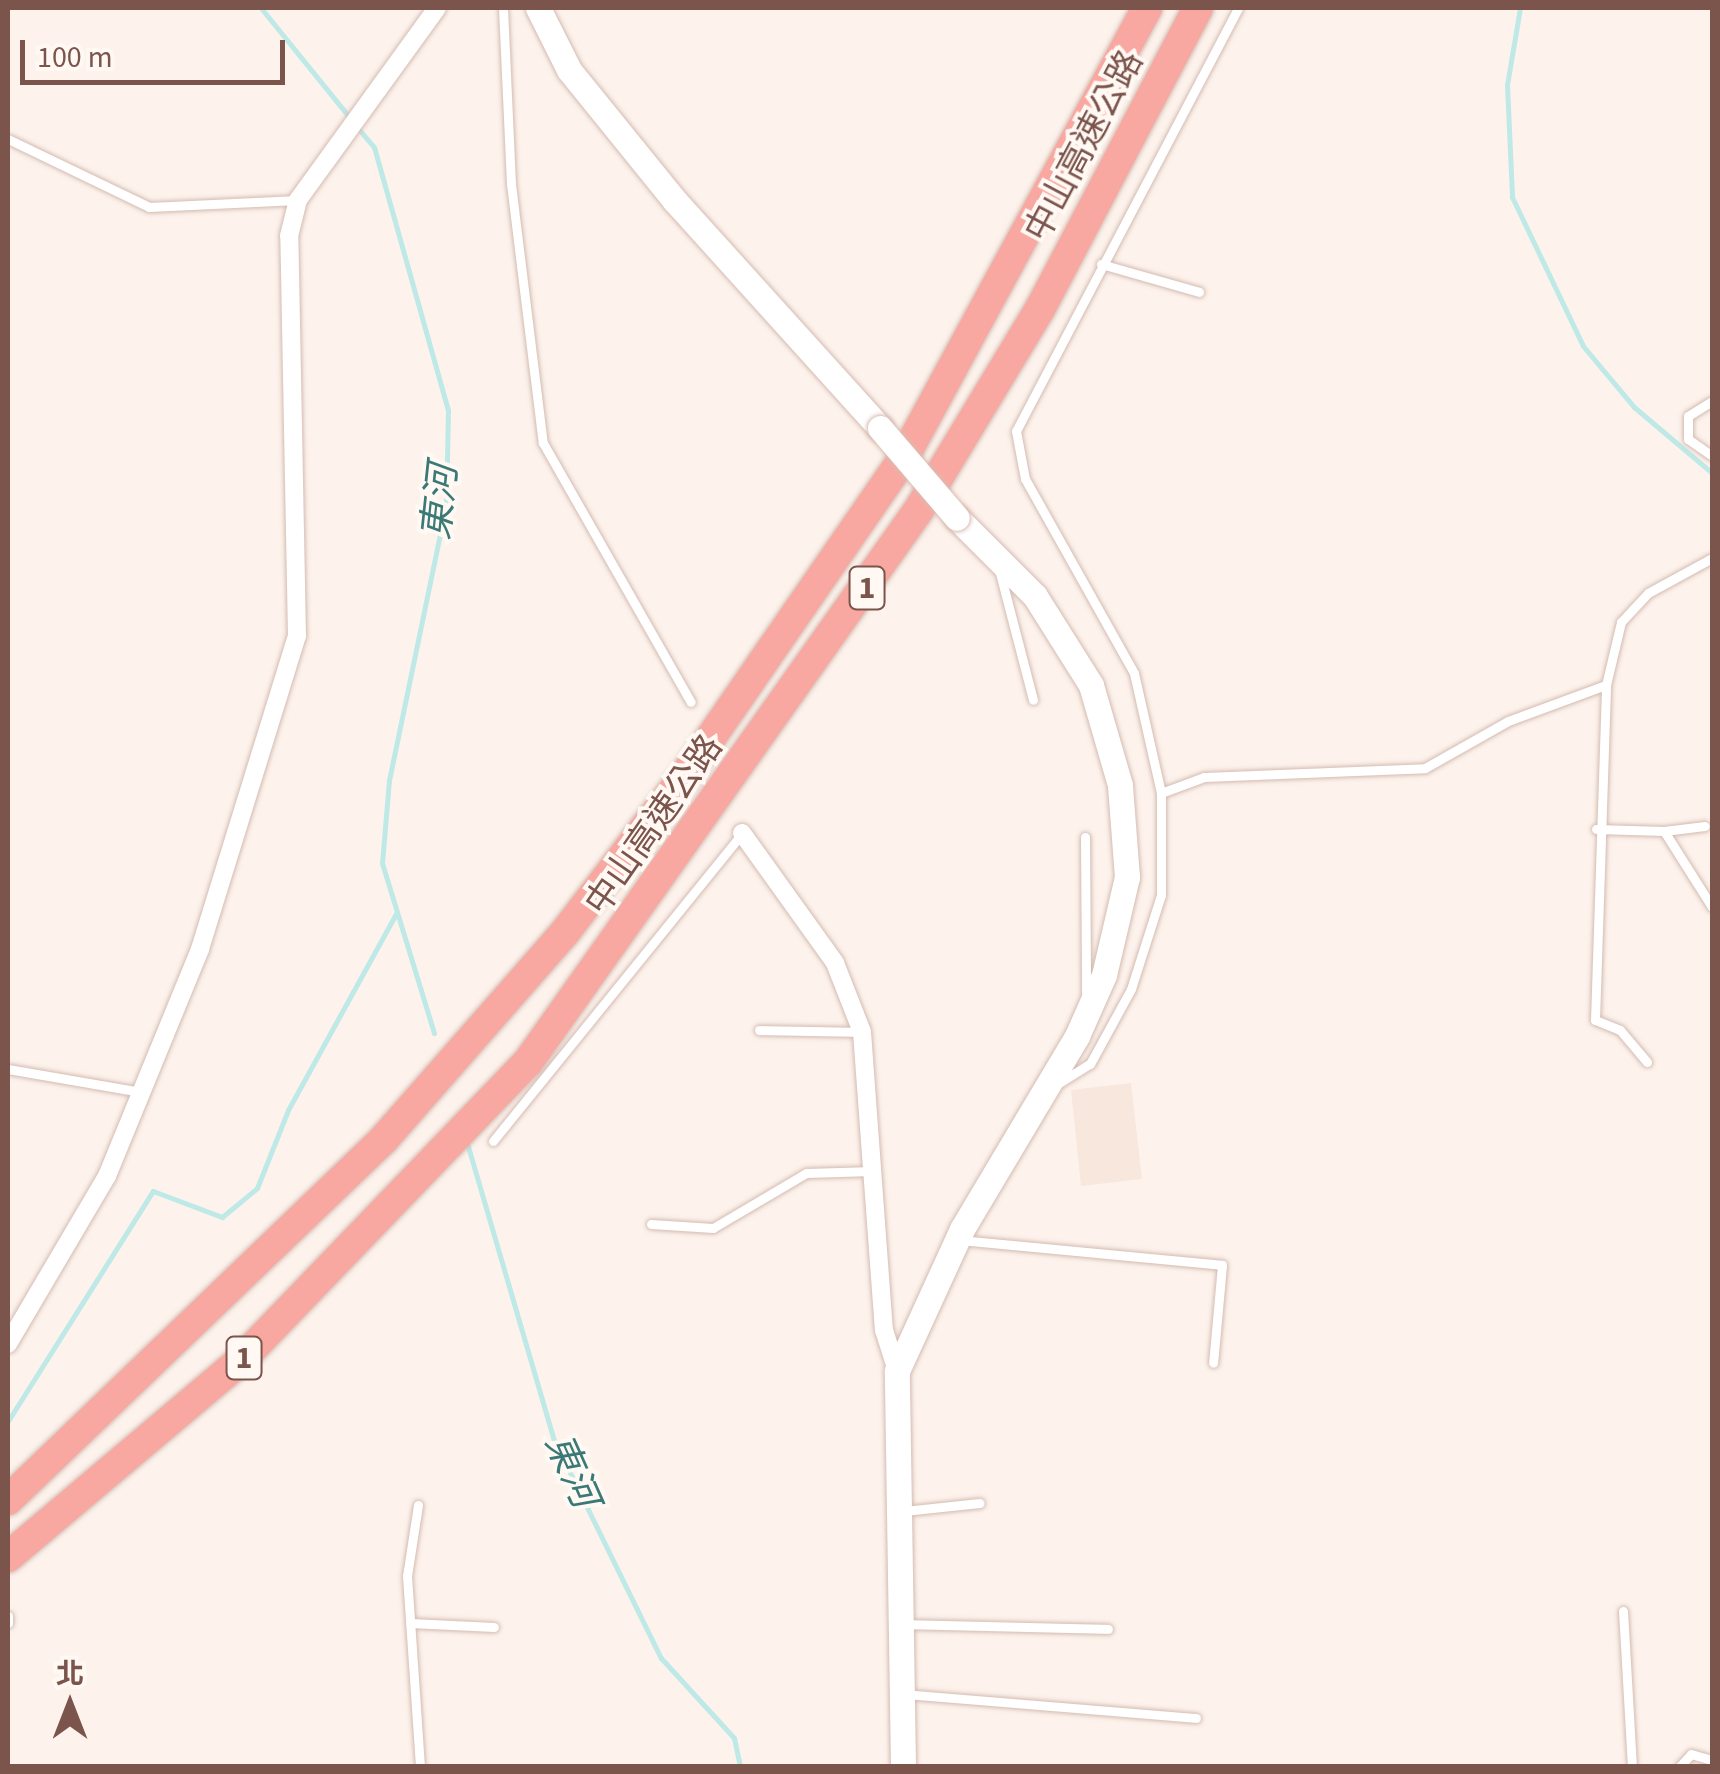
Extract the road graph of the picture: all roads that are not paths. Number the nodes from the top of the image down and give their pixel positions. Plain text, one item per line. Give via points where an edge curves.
1 (437, 8) edge
2 (502, 8) edge
3 (538, 8) edge
4 (1147, 8) edge
5 (1198, 8) edge
6 (1238, 8) edge
7 (8, 139) edge
8 (298, 200) junction
9 (1101, 264) junction
10 (1200, 292) dead end
11 (1712, 401) edge
12 (1712, 456) edge
13 (995, 556) junction
14 (1712, 558) edge
15 (1606, 685) junction
16 (1033, 700) dead end
17 (691, 702) dead end
18 (1161, 793) junction
19 (1704, 826) dead end
20 (1596, 829) junction
21 (1664, 831) junction
22 (742, 833) joint
23 (1085, 837) dead end
24 (1712, 907) edge
25 (1084, 1020) junction
26 (759, 1030) dead end
27 (862, 1032) junction
28 (1647, 1062) dead end
29 (8, 1070) edge
30 (140, 1092) junction
31 (1044, 1092) junction
32 (473, 1134) junction
33 (872, 1171) junction
34 (651, 1224) dead end
35 (957, 1240) junction
36 (8, 1344) edge
37 (1213, 1362) dead end
38 (897, 1371) junction
39 (8, 1500) edge
40 (980, 1503) dead end
41 (418, 1505) dead end
42 (899, 1511) junction
43 (8, 1557) edge
44 (1623, 1611) dead end
45 (410, 1624) junction
46 (901, 1624) junction
47 (494, 1627) dead end
48 (1108, 1629) dead end
49 (902, 1694) junction
50 (1196, 1718) dead end
51 (1712, 1760) edge
52 (420, 1766) edge
53 (903, 1766) edge
54 (1632, 1766) edge
55 (1680, 1766) edge

1 - 8 street
2 - 17 lane via 511,184 543,443
3 - 13 street, bridge via 569,70 674,200
4 - 39 highway, 中山高速公路 / 1 via 988,307 852,537 683,778 446,1071 263,1262
5 - 32 highway, 中山高速公路 / 1 via 1040,309 918,511
6 - 9 lane
7 - 8 lane via 149,207
8 - 30 street via 289,236 298,636 200,949
9 - 10 lane
9 - 18 lane via 1016,430 1025,480 1134,674
11 - 12 lane via 1688,416 1688,439
13 - 16 lane
13 - 25 street via 1035,596 1090,685 1120,785 1127,877
14 - 15 lane via 1648,593 1620,622
15 - 18 lane via 1508,721 1426,768 1204,777
15 - 20 lane
18 - 31 lane via 1161,895 1131,990 1090,1064
19 - 21 lane
20 - 21 lane
20 - 28 lane via 1595,1020 1620,1030
21 - 24 lane
22 - 27 street via 836,963
22 - 32 lane
23 - 25 lane
25 - 31 street
26 - 27 lane
27 - 33 street
29 - 30 lane
30 - 36 street via 107,1176
31 - 35 street
32 - 43 highway, 中山高速公路 / 1 via 242,1359
33 - 34 lane via 806,1173 714,1228
33 - 38 street via 884,1330
35 - 37 lane via 1222,1265
35 - 38 street
38 - 42 street
40 - 42 lane
41 - 45 lane
42 - 46 street
44 - 54 lane
45 - 47 lane
45 - 52 lane
46 - 48 lane
46 - 49 street
49 - 50 lane
49 - 53 street
51 - 55 lane via 1691,1754

